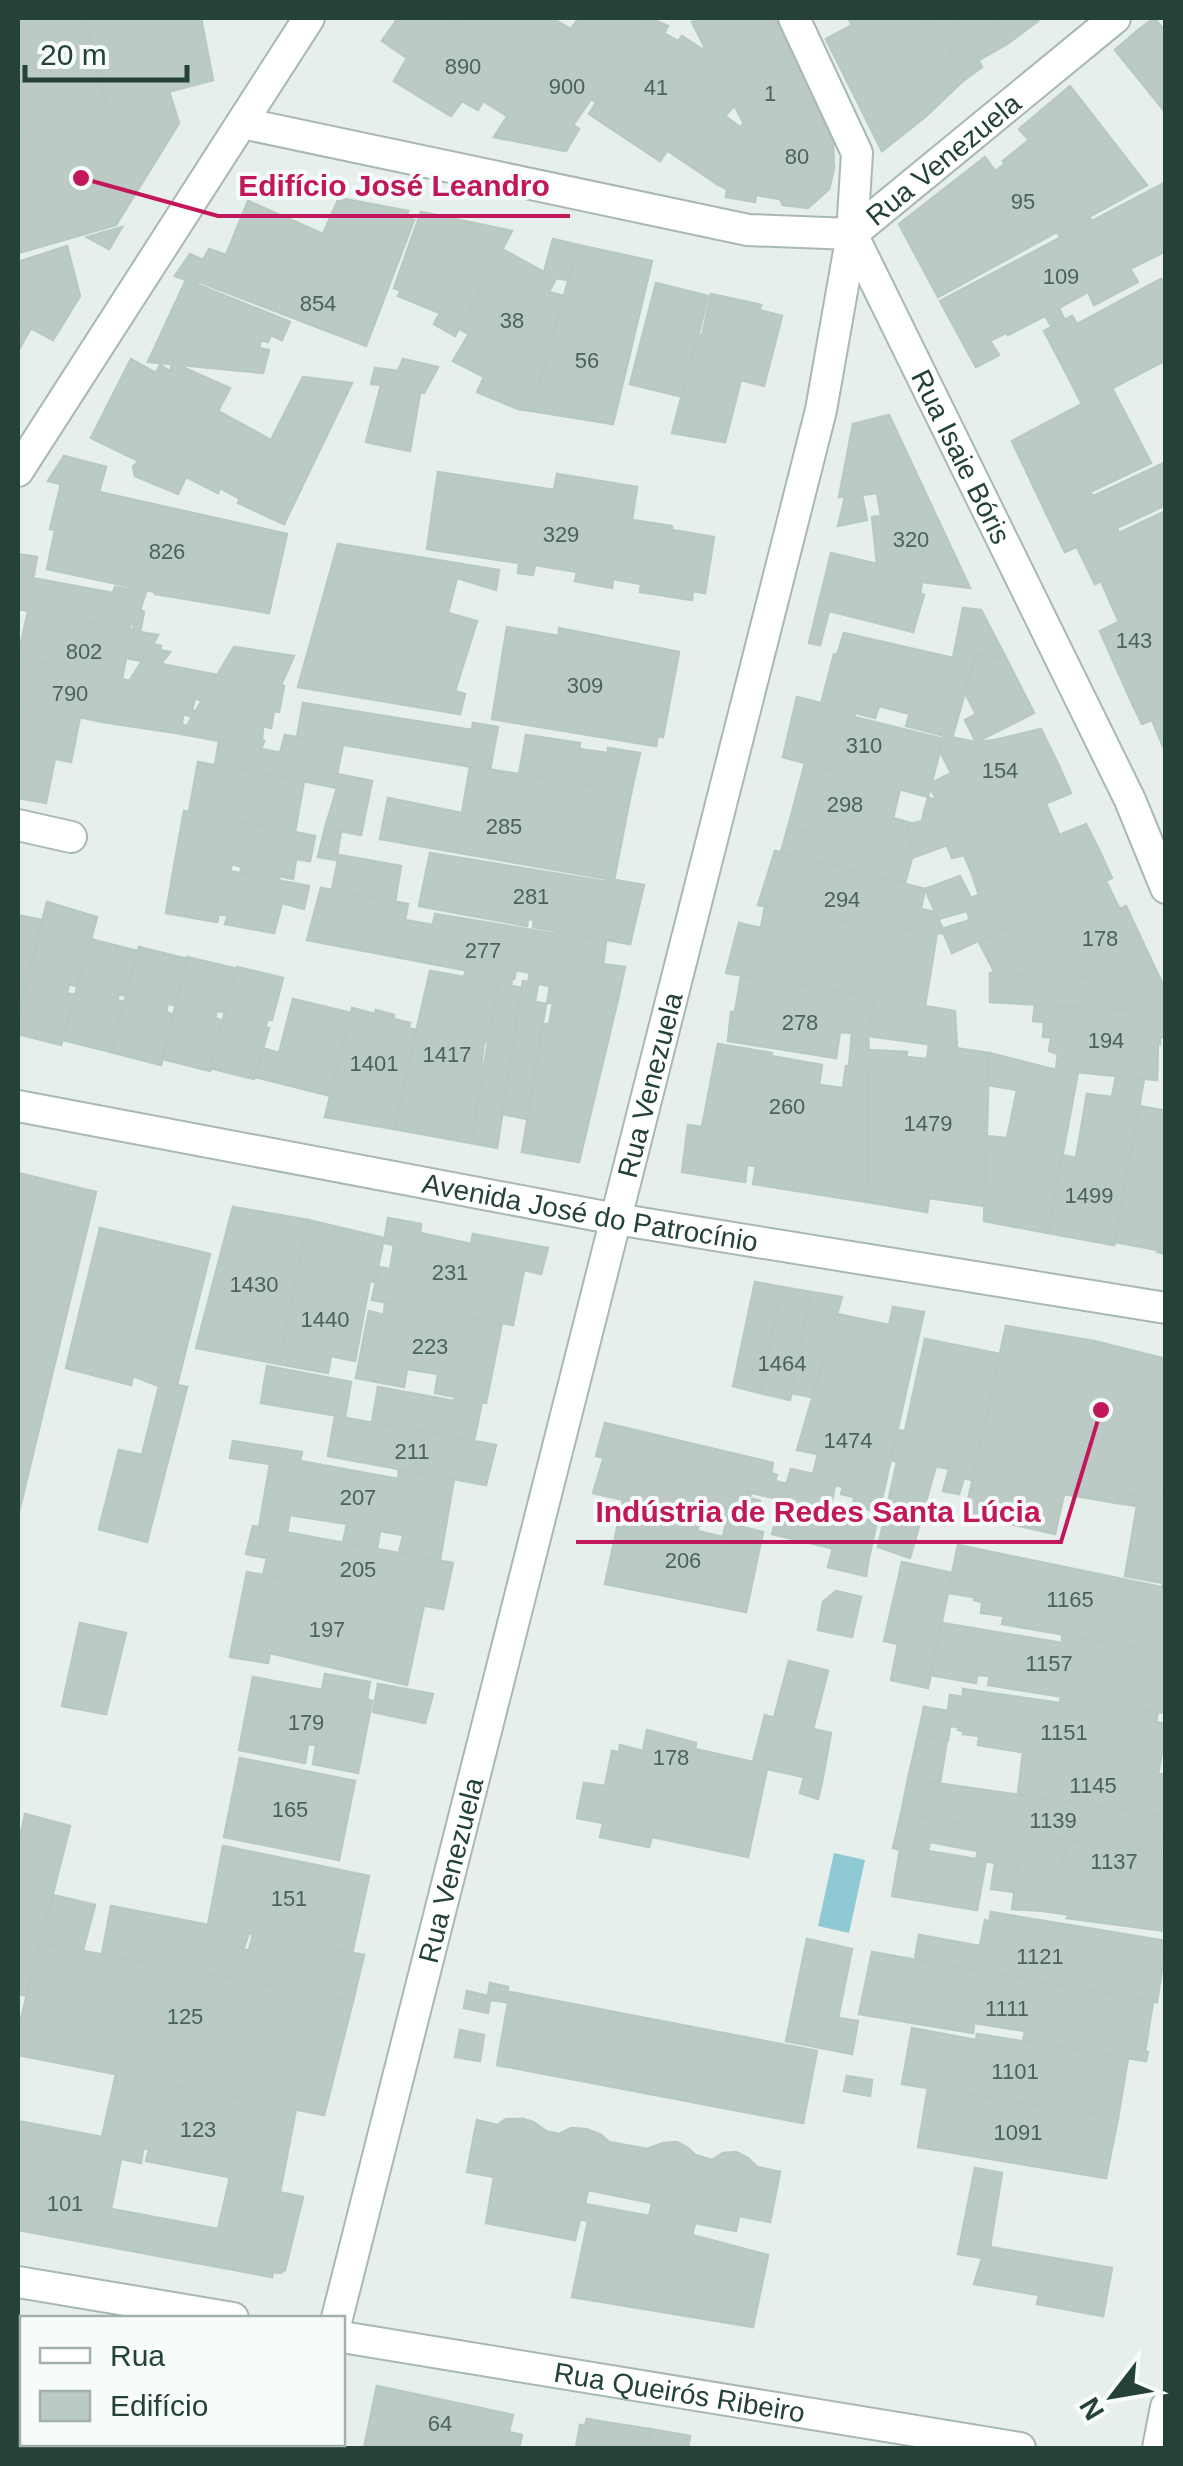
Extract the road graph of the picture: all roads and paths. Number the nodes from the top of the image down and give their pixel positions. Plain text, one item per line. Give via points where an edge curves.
1 (309, 18) edge
2 (794, 18) edge
3 (1115, 18) edge
4 (242, 123) junction
5 (852, 234) junction
6 (18, 472) edge
7 (18, 825) edge
8 (71, 837) dead end
9 (1166, 888) edge
10 (18, 1106) edge
11 (616, 1219) junction
12 (1166, 1308) edge
13 (18, 2282) edge
14 (221, 2316) edge
15 (337, 2316) edge
16 (345, 2337) edge
17 (1166, 2407) edge
18 (1020, 2448) edge
19 (1158, 2448) edge

1 - 4 street
2 - 5 street, Rua Isaie Bóris via 857,153
3 - 5 street, Rua Venezuela
4 - 5 street via 748,230
4 - 6 street
5 - 9 street, Rua Isaie Bóris via 1130,800
5 - 11 street, Rua Venezuela via 821,410
7 - 8 street
10 - 11 street, Avenida José do Patrocínio
11 - 12 street, Avenida José do Patrocínio
11 - 15 street, Rua Venezuela
13 - 14 street
16 - 18 street, Rua Queirós Ribeiro
17 - 19 street

